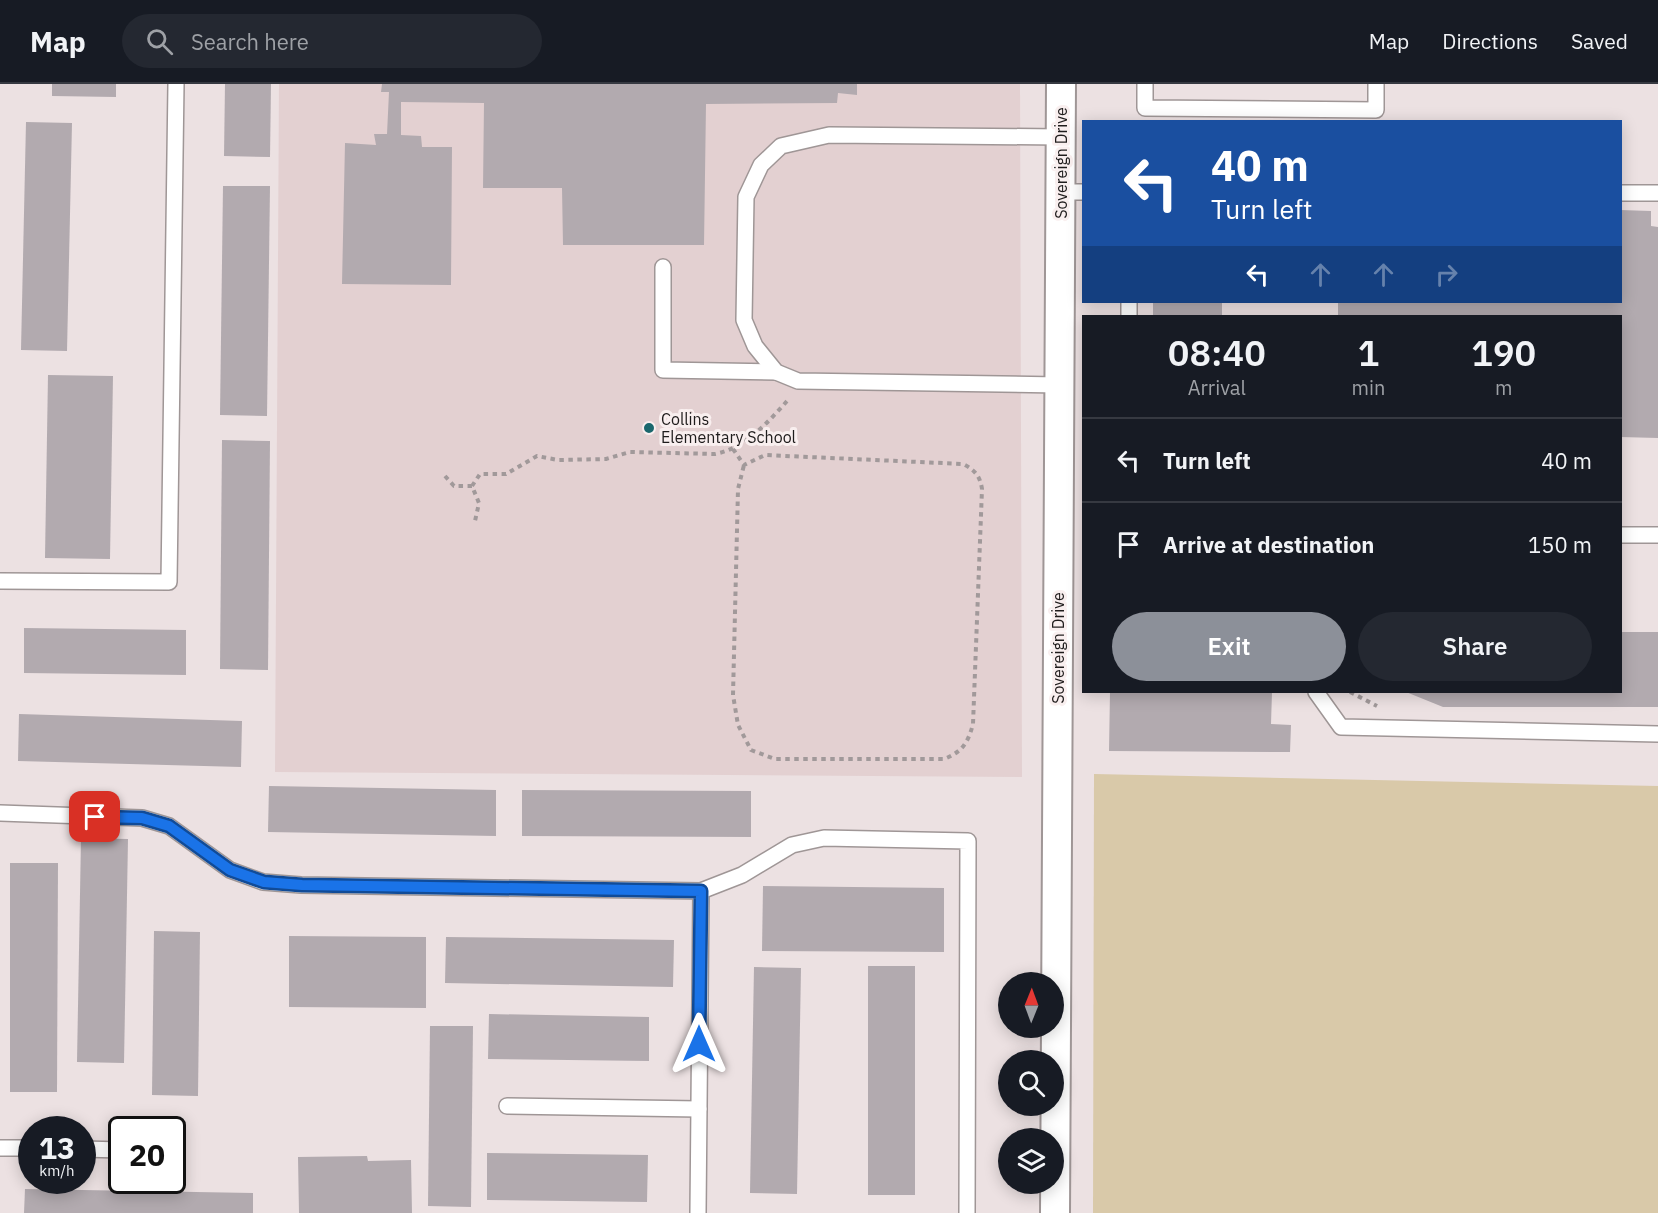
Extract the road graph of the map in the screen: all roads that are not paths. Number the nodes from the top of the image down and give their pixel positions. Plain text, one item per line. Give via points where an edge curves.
1 (176, 84) edge
2 (1061, 84) edge
3 (1145, 84) edge
4 (1376, 84) edge
5 (1061, 137) junction
6 (1072, 192) edge
7 (1622, 193) edge
8 (1658, 193) edge
9 (663, 267) dead end
10 (776, 372) junction
11 (1059, 385) junction
12 (1622, 535) edge
13 (1658, 535) edge
14 (0, 581) edge
15 (1317, 693) edge
16 (1658, 734) edge
17 (0, 813) edge
18 (701, 891) junction
19 (507, 1106) dead end
20 (699, 1109) junction
21 (0, 1148) edge
22 (18, 1148) edge
23 (698, 1213) edge
24 (968, 1213) edge
25 (1055, 1213) edge

1 - 14 lane via 169,582
2 - 5 street, Sovereign Drive
3 - 4 lane via 1145,108 1376,110
5 - 6 street, Sovereign Drive
5 - 10 lane via 829,135 782,146 761,165 746,197 744,320 755,346
6 - 11 street, Sovereign Drive
7 - 8 lane
9 - 10 lane via 663,370
10 - 11 lane via 798,381
11 - 25 street, Sovereign Drive
12 - 13 lane
15 - 16 lane via 1341,727
17 - 18 lane via 142,818 169,826 230,870 264,882
18 - 20 lane
18 - 24 lane via 742,875 792,845 824,838 968,841
19 - 20 lane
20 - 23 lane
21 - 22 lane

